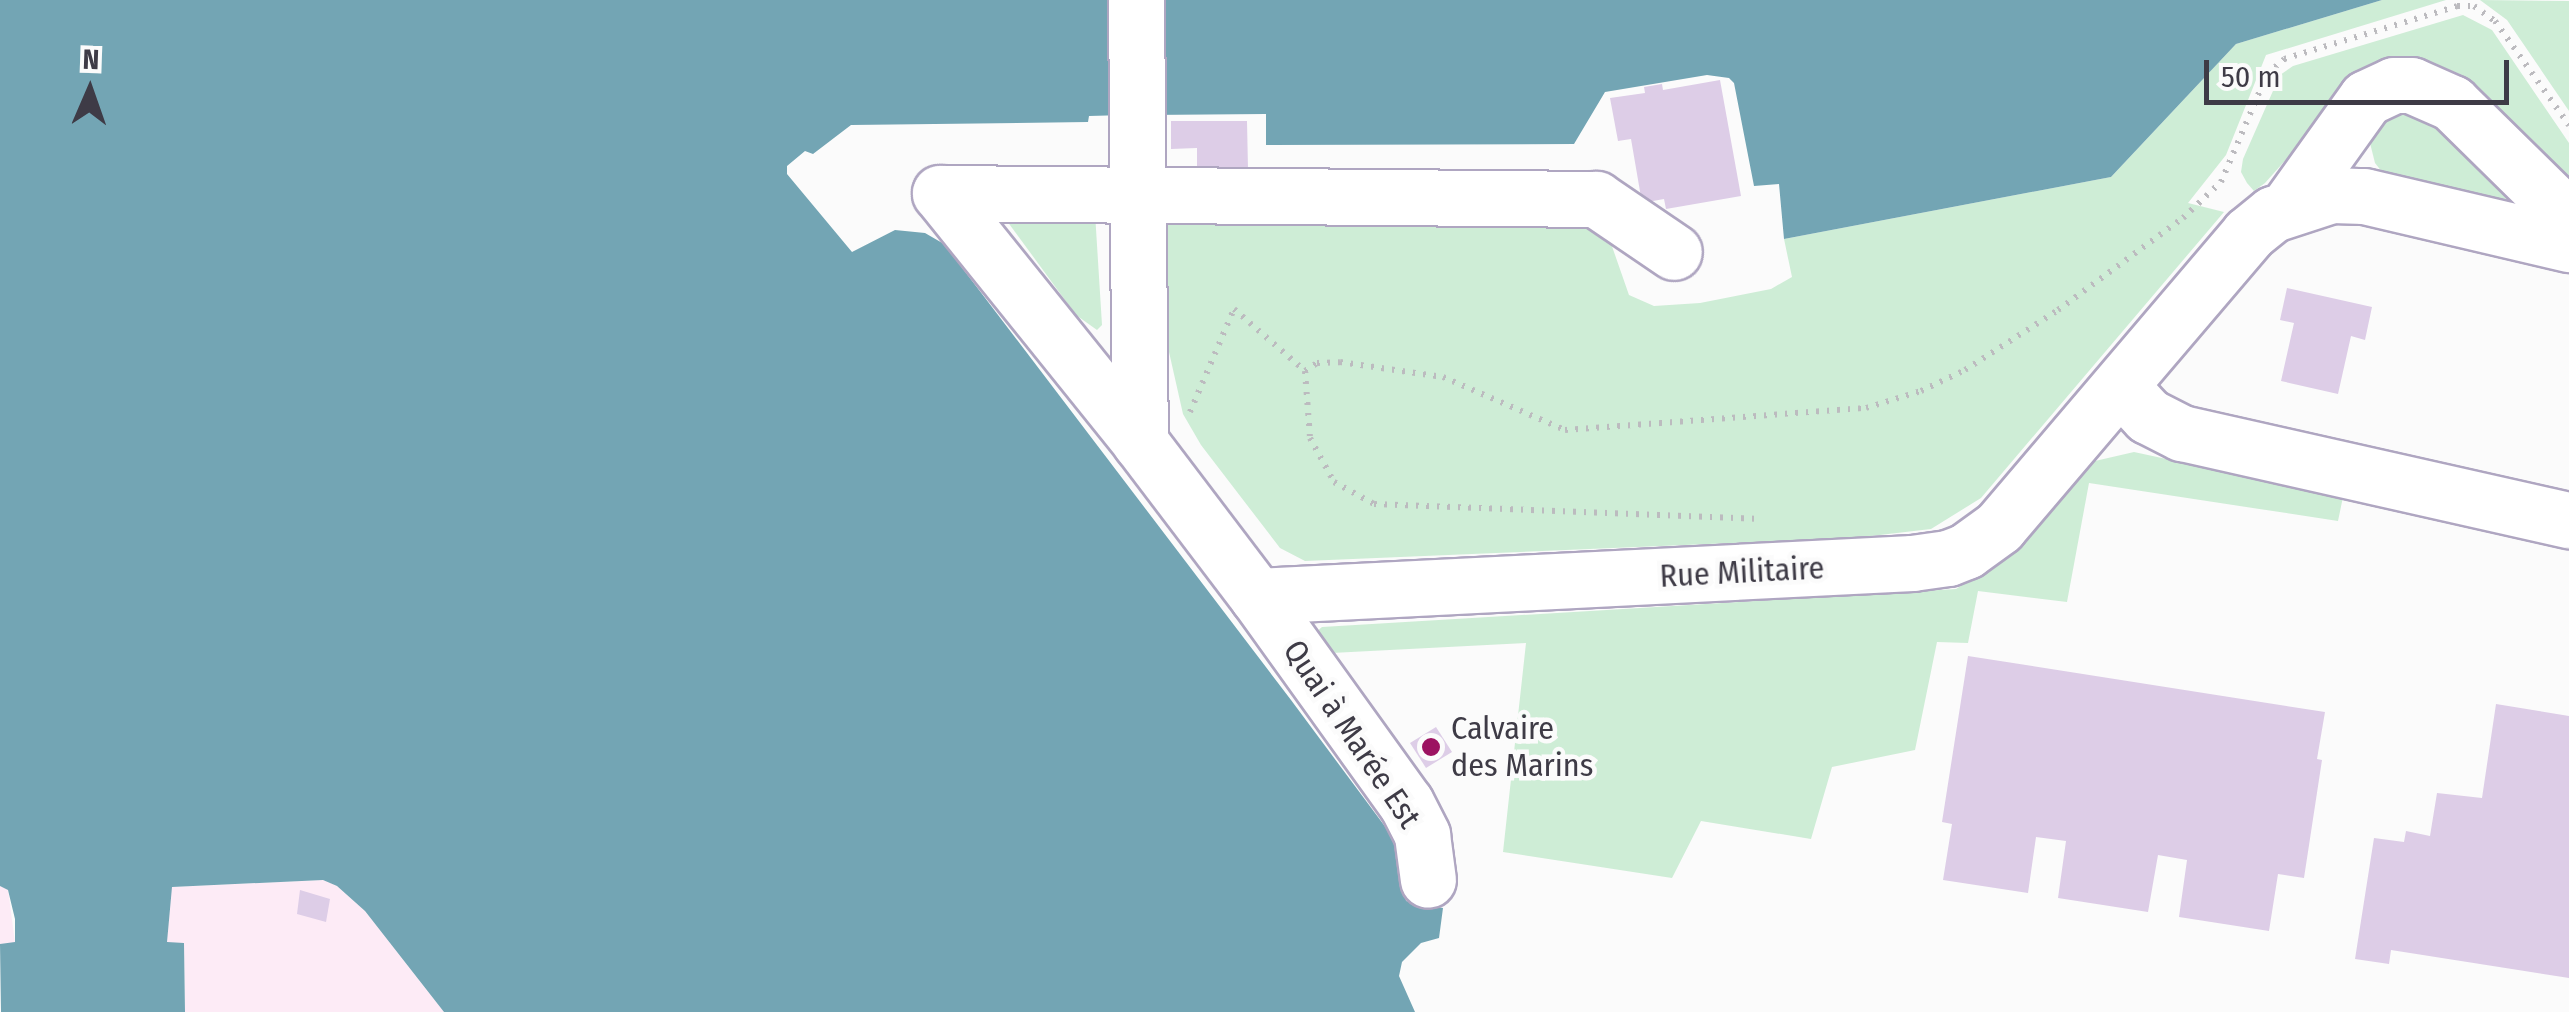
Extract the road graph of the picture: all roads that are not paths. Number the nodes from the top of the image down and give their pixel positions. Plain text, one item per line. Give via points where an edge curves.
1 (1136, 0) edge
2 (1138, 192) junction
3 (2288, 207) junction
4 (2569, 218) edge
5 (2569, 244) edge
6 (1674, 252) dead end
7 (2120, 388) junction
8 (1152, 458) junction
9 (2569, 520) edge
10 (1256, 596) junction
11 (1428, 880) dead end

1 - 2 street
2 - 6 street via 1596,200
2 - 8 street
2 - 8 street via 940,193
3 - 4 street via 2366,98 2411,85 2452,103
3 - 5 street, Rue Militaire via 2332,195 2364,196
3 - 7 street, Rue Militaire via 2248,234
7 - 9 street via 2148,416 2182,432
7 - 10 street, Rue Militaire via 1999,527 1948,558
8 - 10 street
10 - 11 street, Quai à Marée Est via 1406,802 1422,835

